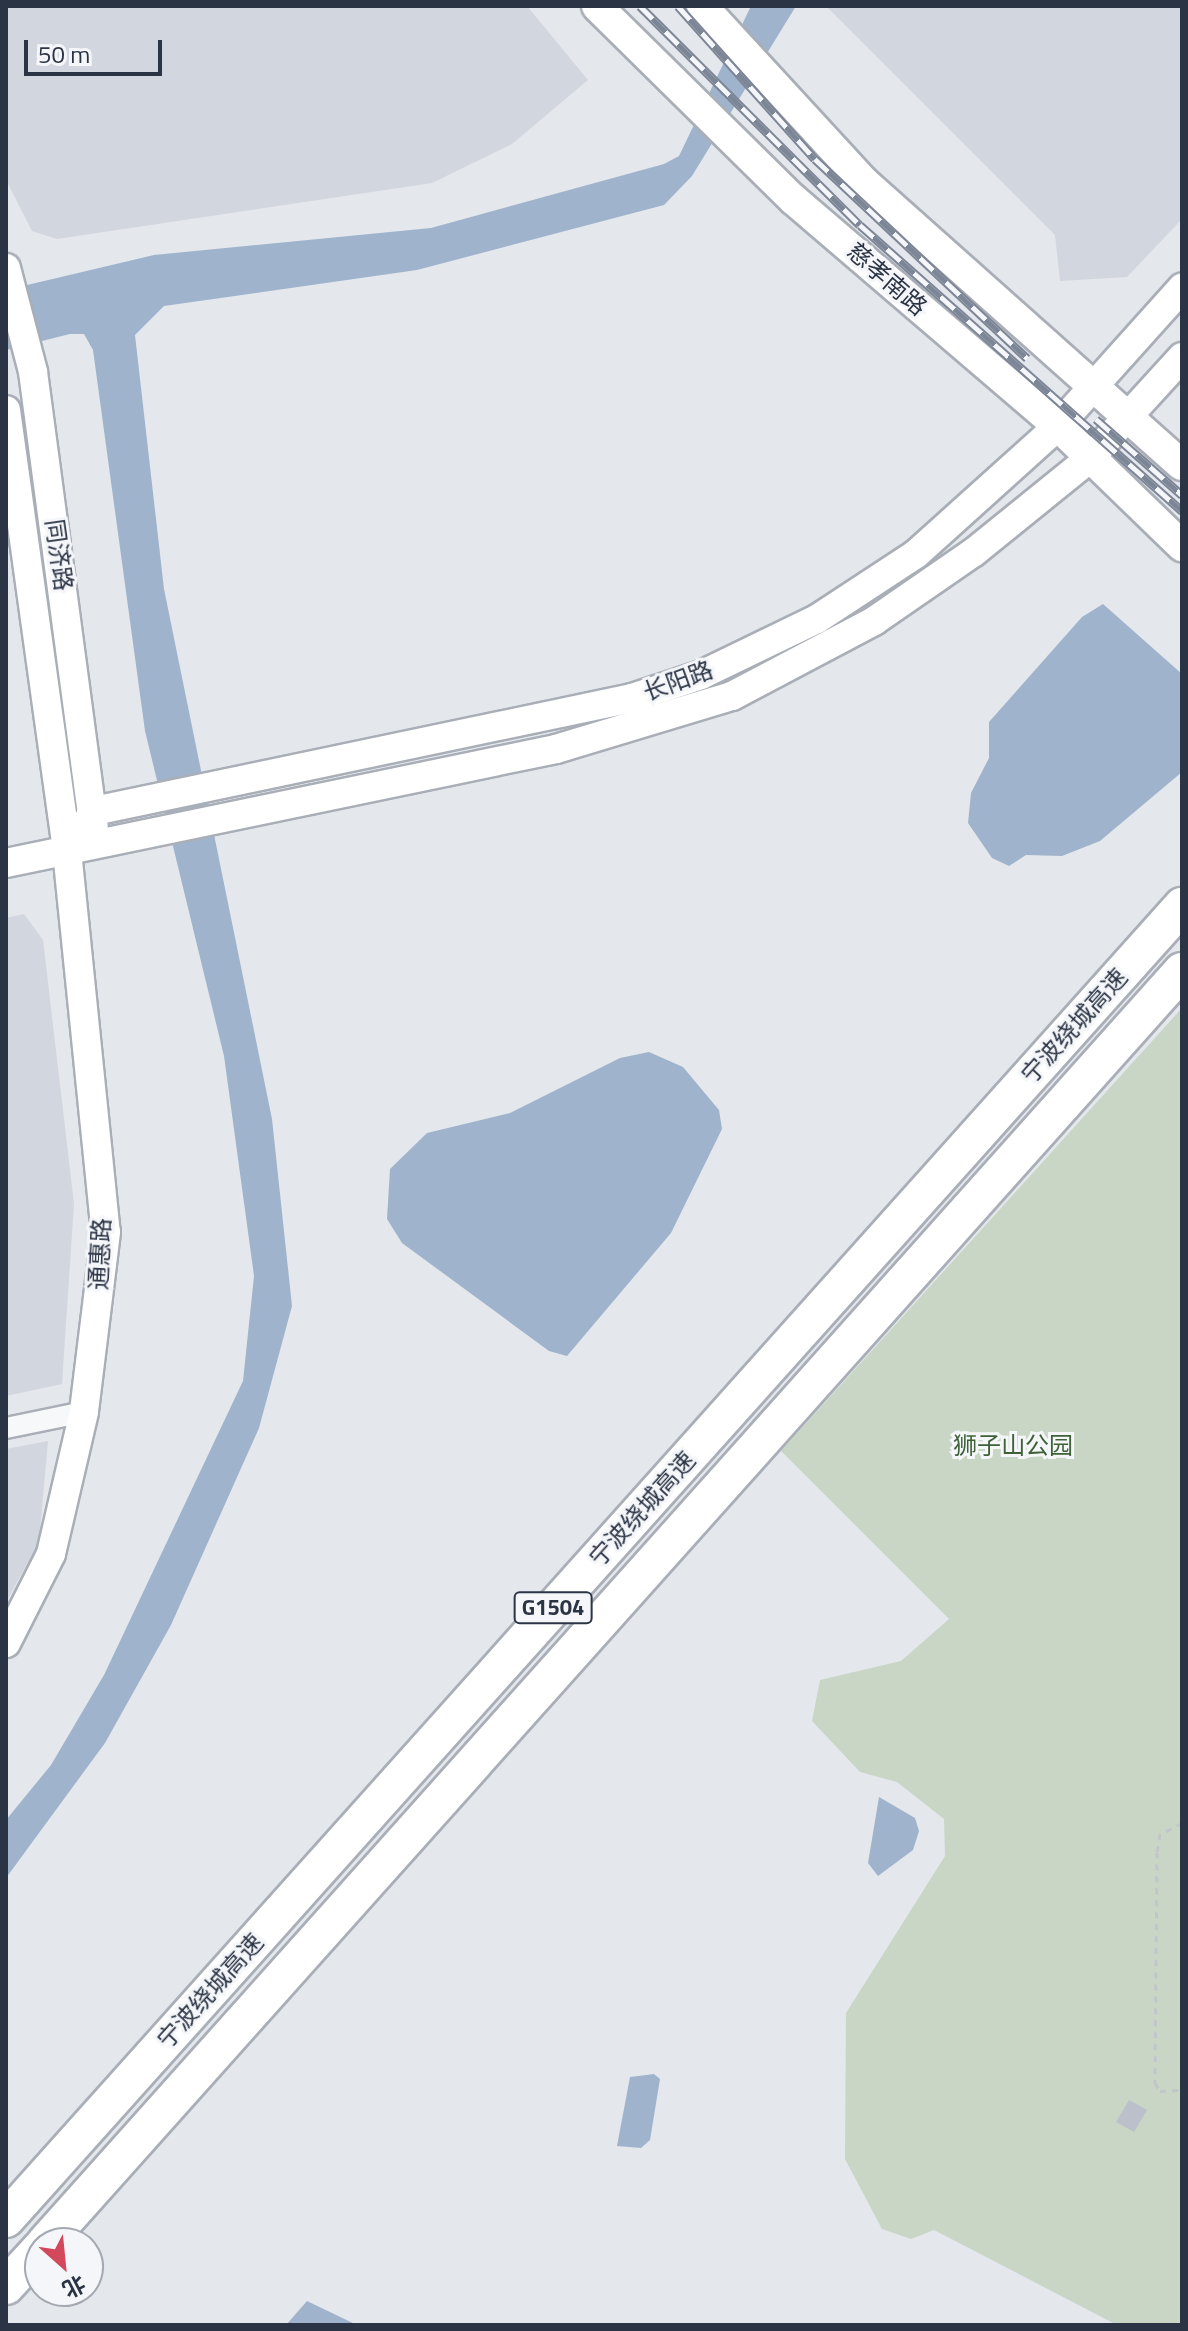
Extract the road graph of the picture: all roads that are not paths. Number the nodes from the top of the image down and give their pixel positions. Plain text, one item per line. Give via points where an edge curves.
1 (597, 6) edge
2 (711, 16) edge
3 (6, 268) edge
4 (1182, 288) edge
5 (1182, 357) edge
6 (1092, 385) junction
7 (6, 410) edge
8 (1127, 416) junction
9 (1058, 426) junction
10 (1089, 459) junction
11 (1182, 465) edge
12 (1182, 546) edge
13 (94, 811) junction
14 (81, 848) junction
15 (6, 863) edge
16 (1182, 906) edge
17 (1182, 971) edge
18 (84, 1412) junction
19 (6, 1428) edge
20 (6, 1643) edge
21 (6, 2219) edge
22 (59, 2227) edge
23 (24, 2266) edge
24 (6, 2286) edge

1 - 9 main road, 慈孝南路 via 740,148
2 - 6 main road via 865,183
3 - 13 main road, 同济路 via 28,350
4 - 6 main road, 长阳路
5 - 8 main road, 长阳路
6 - 8 main road
6 - 9 main road, 长阳路
7 - 14 main road, 同济路
8 - 10 main road, 长阳路
8 - 11 main road
9 - 10 main road, 慈孝南路
9 - 13 main road, 长阳路 via 916,554 817,619 701,675 632,698
10 - 12 main road, 慈孝南路
10 - 14 main road, 长阳路 via 874,621 732,696 556,749
13 - 14 main road
14 - 15 main road, 长阳路
14 - 18 main road, 通惠路 via 106,1232
16 - 21 highway, 宁波绕城高速 / G1504
17 - 22 highway, 宁波绕城高速 / G1504
18 - 19 street
18 - 20 main road, 通惠路 via 51,1554
23 - 24 highway

